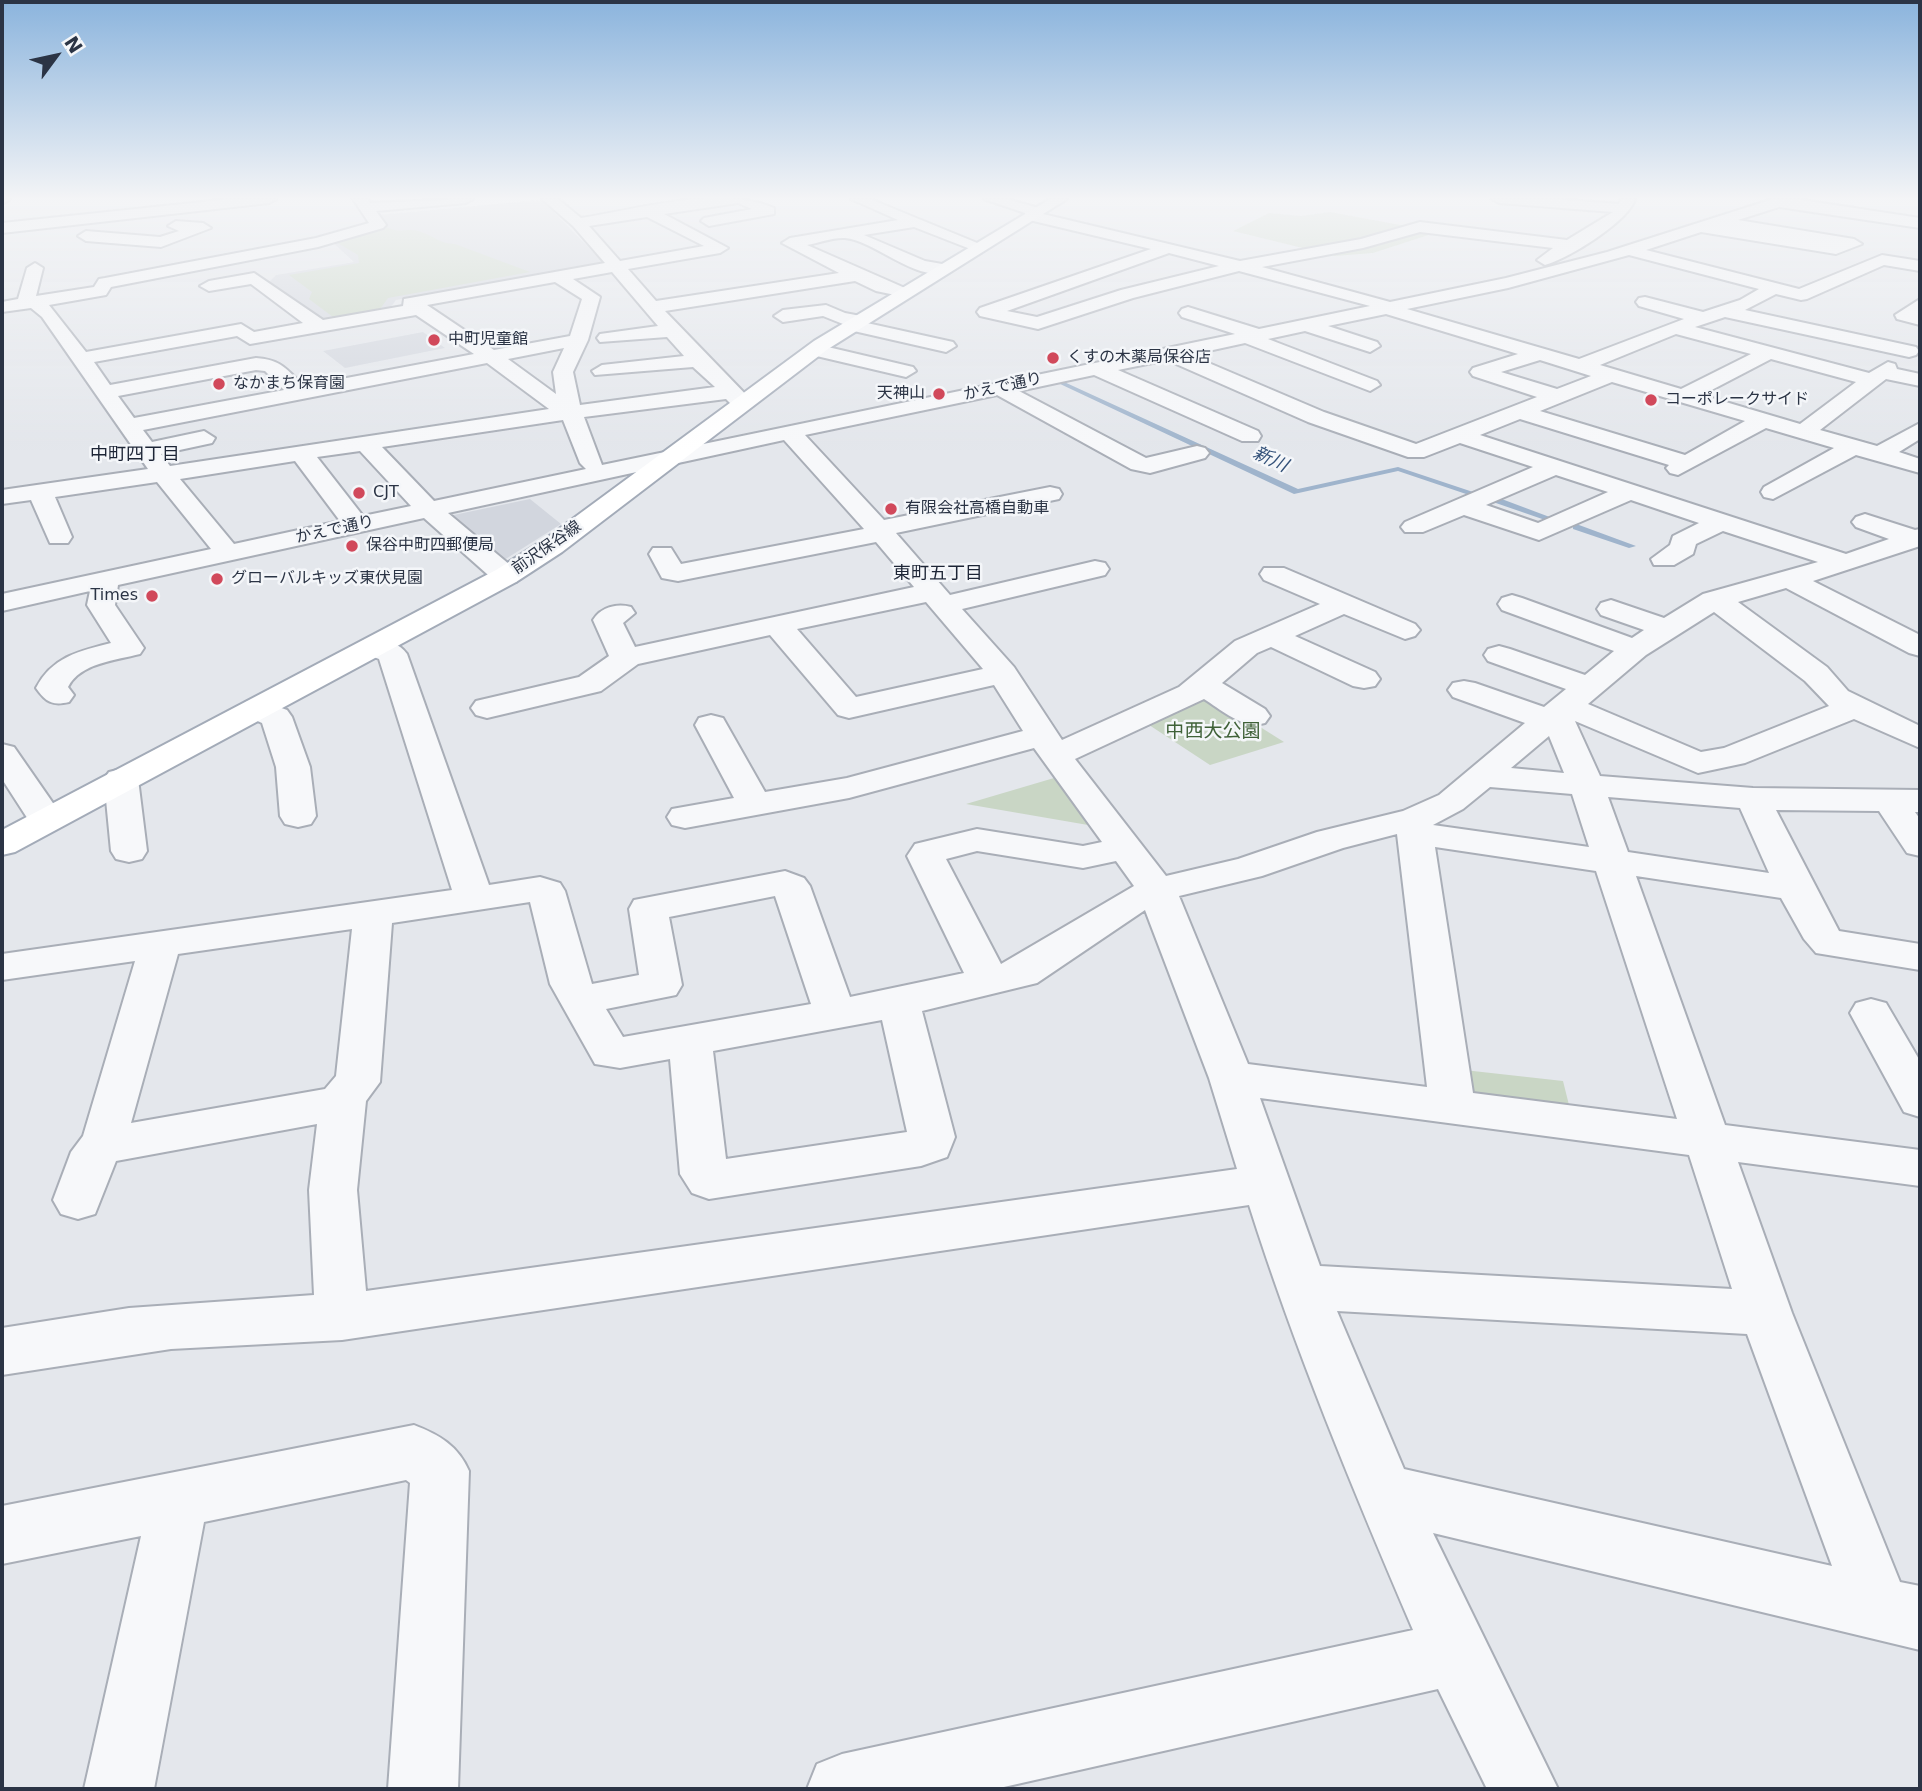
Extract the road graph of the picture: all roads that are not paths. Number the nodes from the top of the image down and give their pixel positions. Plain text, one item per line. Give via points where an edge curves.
1 (31, 283) edge
2 (105, 283) edge
3 (228, 283) edge
4 (260, 283) edge
5 (520, 283) edge
6 (567, 283) edge
7 (631, 283) edge
8 (809, 283) edge
9 (873, 283) edge
10 (920, 283) edge
11 (1070, 283) edge
12 (1174, 283) edge
13 (1304, 283) edge
14 (1506, 283) edge
15 (1754, 283) edge
16 (1839, 283) edge
17 (1774, 288) junction
18 (185, 290) dead end
19 (905, 292) junction
20 (281, 300) junction
21 (116, 301) dead end
22 (1645, 302) dead end
23 (254, 304) dead end
24 (1718, 304) junction
25 (1920, 304) edge
26 (2, 307) edge
27 (653, 307) junction
28 (1386, 307) junction
29 (419, 309) junction
30 (45, 311) junction
31 (1188, 313) dead end
32 (1702, 318) junction
33 (1920, 319) edge
34 (2, 322) edge
35 (856, 323) junction
36 (1305, 325) junction
37 (319, 326) junction
38 (1675, 328) junction
39 (674, 330) junction
40 (89, 331) dead end
41 (485, 331) dead end
42 (62, 336) junction
43 (459, 336) junction
44 (1252, 336) junction
45 (607, 338) dead end
46 (578, 340) junction
47 (1636, 343) junction
48 (824, 344) junction
49 (946, 346) dead end
50 (1370, 346) dead end
51 (1915, 347) edge
52 (1770, 352) junction
53 (1169, 353) junction
54 (1543, 353) junction
55 (1676, 354) dead end
56 (490, 356) junction
57 (79, 359) junction
58 (698, 360) junction
59 (1583, 365) junction
60 (1095, 368) junction
61 (602, 371) dead end
62 (906, 371) dead end
63 (515, 374) junction
64 (1614, 374) junction
65 (1878, 376) junction
66 (487, 380) dead end
67 (1920, 380) edge
68 (999, 388) junction
69 (104, 392) junction
70 (299, 393) junction
71 (1556, 396) junction
72 (1684, 396) junction
73 (736, 399) junction
74 (568, 411) junction
75 (1307, 412) junction
76 (1520, 412) junction
77 (1764, 420) junction
78 (128, 426) junction
79 (465, 428) junction
80 (1920, 430) edge
81 (704, 431) joint
82 (1803, 432) junction
83 (228, 433) dead end
84 (1459, 435) junction
85 (1250, 436) junction
86 (795, 438) junction
87 (367, 445) junction
88 (1853, 447) junction
89 (147, 450) junction
90 (478, 450) dead end
91 (302, 454) junction
92 (1880, 454) junction
93 (677, 462) junction
94 (592, 463) dead end
95 (415, 464) dead end
96 (1920, 466) edge
97 (1555, 467) junction
98 (390, 469) junction
99 (163, 475) junction
100 (40, 492) junction
101 (1629, 492) junction
102 (1773, 492) dead end
103 (1050, 494) dead end
104 (2, 497) edge
105 (1463, 506) junction
106 (429, 509) junction
107 (1720, 522) junction
108 (1865, 522) dead end
109 (356, 525) junction
110 (1414, 527) dead end
111 (880, 531) junction
112 (58, 537) dead end
113 (1912, 546) edge
114 (229, 553) junction
115 (662, 554) dead end
116 (1664, 559) dead end
117 (1846, 563) junction
118 (1095, 569) dead end
119 (1274, 574) dead end
120 (506, 576) junction
121 (1789, 579) junction
122 (102, 580) junction
123 (937, 598) junction
124 (1713, 600) junction
125 (2, 602) edge
126 (1343, 604) junction
127 (1512, 604) dead end
128 (1611, 609) dead end
129 (621, 613) dead end
130 (778, 626) junction
131 (1665, 628) junction
132 (1405, 630) dead end
133 (1270, 636) junction
134 (374, 646) junction
135 (1920, 647) edge
136 (1635, 649) junction
137 (1499, 655) dead end
138 (625, 658) junction
139 (1003, 674) junction
140 (1364, 679) dead end
141 (1202, 684) junction
142 (1464, 690) dead end
143 (58, 695) dead end
144 (1568, 704) junction
145 (1855, 707) junction
146 (487, 708) dead end
147 (257, 709) junction
148 (1254, 716) dead end
149 (711, 725) dead end
150 (1920, 738) edge
151 (1049, 746) junction
152 (2, 754) edge
153 (1734, 756) junction
154 (1481, 776) junction
155 (121, 779) junction
156 (1586, 787) junction
157 (1771, 799) junction
158 (1905, 801) edge
159 (754, 803) junction
160 (298, 816) dead end
161 (685, 817) dead end
162 (46, 819) junction
163 (1415, 826) junction
164 (2, 844) edge
165 (1920, 845) edge
166 (1127, 848) junction
167 (129, 851) dead end
168 (1610, 861) junction
169 (1795, 888) junction
170 (1157, 890) junction
171 (474, 898) junction
172 (373, 911) junction
173 (161, 942) junction
174 (1920, 957) edge
175 (2, 967) edge
176 (989, 981) junction
177 (581, 1000) junction
178 (899, 1003) junction
179 (1871, 1013) dead end
180 (835, 1014) junction
181 (690, 1042) junction
182 (1231, 1078) junction
183 (1920, 1100) edge
184 (343, 1103) junction
185 (1452, 1107) junction
186 (108, 1140) junction
187 (1706, 1142) junction
188 (1920, 1168) edge
189 (1268, 1183) junction
190 (78, 1200) dead end
191 (1301, 1287) junction
192 (1766, 1313) junction
193 (342, 1317) junction
194 (2, 1352) edge
195 (1384, 1493) junction
196 (177, 1501) junction
197 (2, 1535) edge
198 (1900, 1614) edge
199 (1455, 1653) junction
200 (119, 1789) edge
201 (423, 1789) edge
202 (842, 1789) edge
203 (1523, 1789) edge

1 - 30 street via 26,300
2 - 30 street via 100,291
3 - 18 street
4 - 20 street
5 - 29 street via 410,303
6 - 46 street via 590,297
7 - 27 street
8 - 27 street
9 - 19 street
10 - 19 main road
11 - 12 street via 986,312 1038,323
13 - 28 street
14 - 28 street, かえで通り
15 - 17 street
16 - 17 street via 1805,300
17 - 24 street via 1746,304
19 - 35 main road
20 - 23 street
20 - 37 street
21 - 30 street
22 - 32 street
24 - 32 street
24 - 51 street
25 - 33 street via 1904,315
26 - 30 street
27 - 39 street
28 - 36 street, かえで通り
28 - 54 street
29 - 37 street
29 - 43 street
30 - 34 street
30 - 42 street
31 - 44 street
32 - 38 street
35 - 48 main road
35 - 48 street via 826,310 778,312
35 - 49 street
36 - 44 street, かえで通り
36 - 50 street
37 - 57 street via 250,338 241,330
38 - 47 street
38 - 52 street
39 - 45 street
39 - 58 street
40 - 42 street
41 - 43 street
42 - 57 street
43 - 56 street
44 - 53 street, かえで通り
44 - 75 street via 1378,384
46 - 56 street
46 - 74 street via 563,373
47 - 55 street
47 - 59 street
48 - 62 street
48 - 73 main road
51 - 65 street
52 - 65 street
52 - 72 street
53 - 60 street, かえで通り
53 - 75 street
54 - 59 street
54 - 71 street via 1480,373
56 - 63 street
56 - 70 street
57 - 69 street
58 - 61 street
58 - 73 street
59 - 64 street
60 - 68 street, かえで通り
60 - 85 street
63 - 66 street
63 - 74 street
64 - 71 street
64 - 72 street
65 - 67 street
65 - 82 street
68 - 85 street via 1139,464 1150,466
68 - 86 street, かえで通り via 870,415
69 - 70 street via 271,365
69 - 78 street
70 - 78 street
71 - 76 street
72 - 77 street
73 - 74 street
73 - 81 main road
74 - 79 street
74 - 94 street
75 - 84 street via 1416,452
75 - 85 street
76 - 77 street via 1683,465
76 - 84 street
77 - 82 street
78 - 89 street
79 - 87 street
79 - 90 street
80 - 92 street
81 - 93 street
82 - 88 street
83 - 89 street
84 - 97 street
86 - 93 street
86 - 93 street
86 - 111 street
87 - 91 street
87 - 98 street
88 - 92 street
88 - 102 street
89 - 99 street
91 - 99 street
91 - 109 street
92 - 96 street
93 - 106 street, かえで通り
93 - 120 main road, 前沢保谷線 via 629,488
95 - 98 street
97 - 101 street
97 - 105 street
98 - 106 street
99 - 100 street
99 - 114 street
100 - 104 street
100 - 112 street
101 - 105 street via 1539,532
101 - 107 street
103 - 111 street
105 - 110 street
106 - 109 street, かえで通り
106 - 120 street
107 - 116 street via 1686,539 1684,548
107 - 117 street
108 - 113 street
109 - 114 street, かえで通り
111 - 115 street via 769,546 675,573
111 - 123 street
113 - 117 street
114 - 122 street, かえで通り
117 - 121 street
118 - 123 street
119 - 126 street
120 - 134 main road, 前沢保谷線
121 - 124 street
121 - 135 street
122 - 125 street, かえで通り
122 - 143 street via 101,605 129,648 70,666 53,682
123 - 130 street
123 - 139 street
124 - 131 street
124 - 145 street via 1733,610 1816,674 1834,696
126 - 132 street
126 - 133 street
127 - 136 street
128 - 131 street
129 - 138 street via 607,620
130 - 138 street
130 - 139 street via 849,708
131 - 136 street
133 - 140 street
133 - 141 street via 1246,647
134 - 147 main road, 前沢保谷線
134 - 171 street via 392,654
136 - 144 street
137 - 144 street
138 - 146 street via 590,684
139 - 151 street
141 - 148 street
141 - 151 street via 1190,694
142 - 144 street
144 - 153 street via 1698,762
144 - 154 street
144 - 156 street via 1560,724
145 - 150 street
145 - 153 street
147 - 155 main road, 前沢保谷線
147 - 160 street via 276,717 293,767
149 - 159 street
151 - 159 street
151 - 166 street
152 - 162 street
153 - 157 street
154 - 156 street
154 - 163 street
155 - 162 main road, 前沢保谷線
155 - 167 street
156 - 157 street
156 - 168 street
157 - 158 street
157 - 169 street
158 - 165 street
159 - 161 street
162 - 164 main road, 前沢保谷線
163 - 168 street
163 - 170 street via 1329,840 1249,868
163 - 185 street
166 - 170 street
166 - 176 street via 1083,857 978,840 928,852 926,856
168 - 169 street
168 - 187 street
169 - 174 street via 1830,944
170 - 176 street via 1135,899 1022,973
170 - 182 street
171 - 172 street
171 - 177 street via 540,888 547,891 571,984
172 - 173 street
172 - 184 street via 358,1082 345,1094
173 - 175 street
173 - 186 street via 105,1134
176 - 178 street
177 - 180 street via 661,985 648,909 785,883 791,886
177 - 181 street via 611,1053
178 - 180 street
178 - 181 street via 932,1136 930,1144 922,1148 709,1180 704,1174
179 - 183 street
180 - 181 street
182 - 185 street
182 - 189 street
184 - 186 street via 117,1143
184 - 193 street via 333,1190
185 - 187 street
186 - 190 street via 95,1152
187 - 188 street
187 - 192 street
189 - 191 street
189 - 193 street
191 - 192 street
191 - 195 street
192 - 198 street
193 - 194 street via 216,1321 85,1335
195 - 198 street
195 - 199 street
196 - 197 street
196 - 200 street
196 - 201 street via 414,1452 440,1471
199 - 202 street
199 - 203 street

